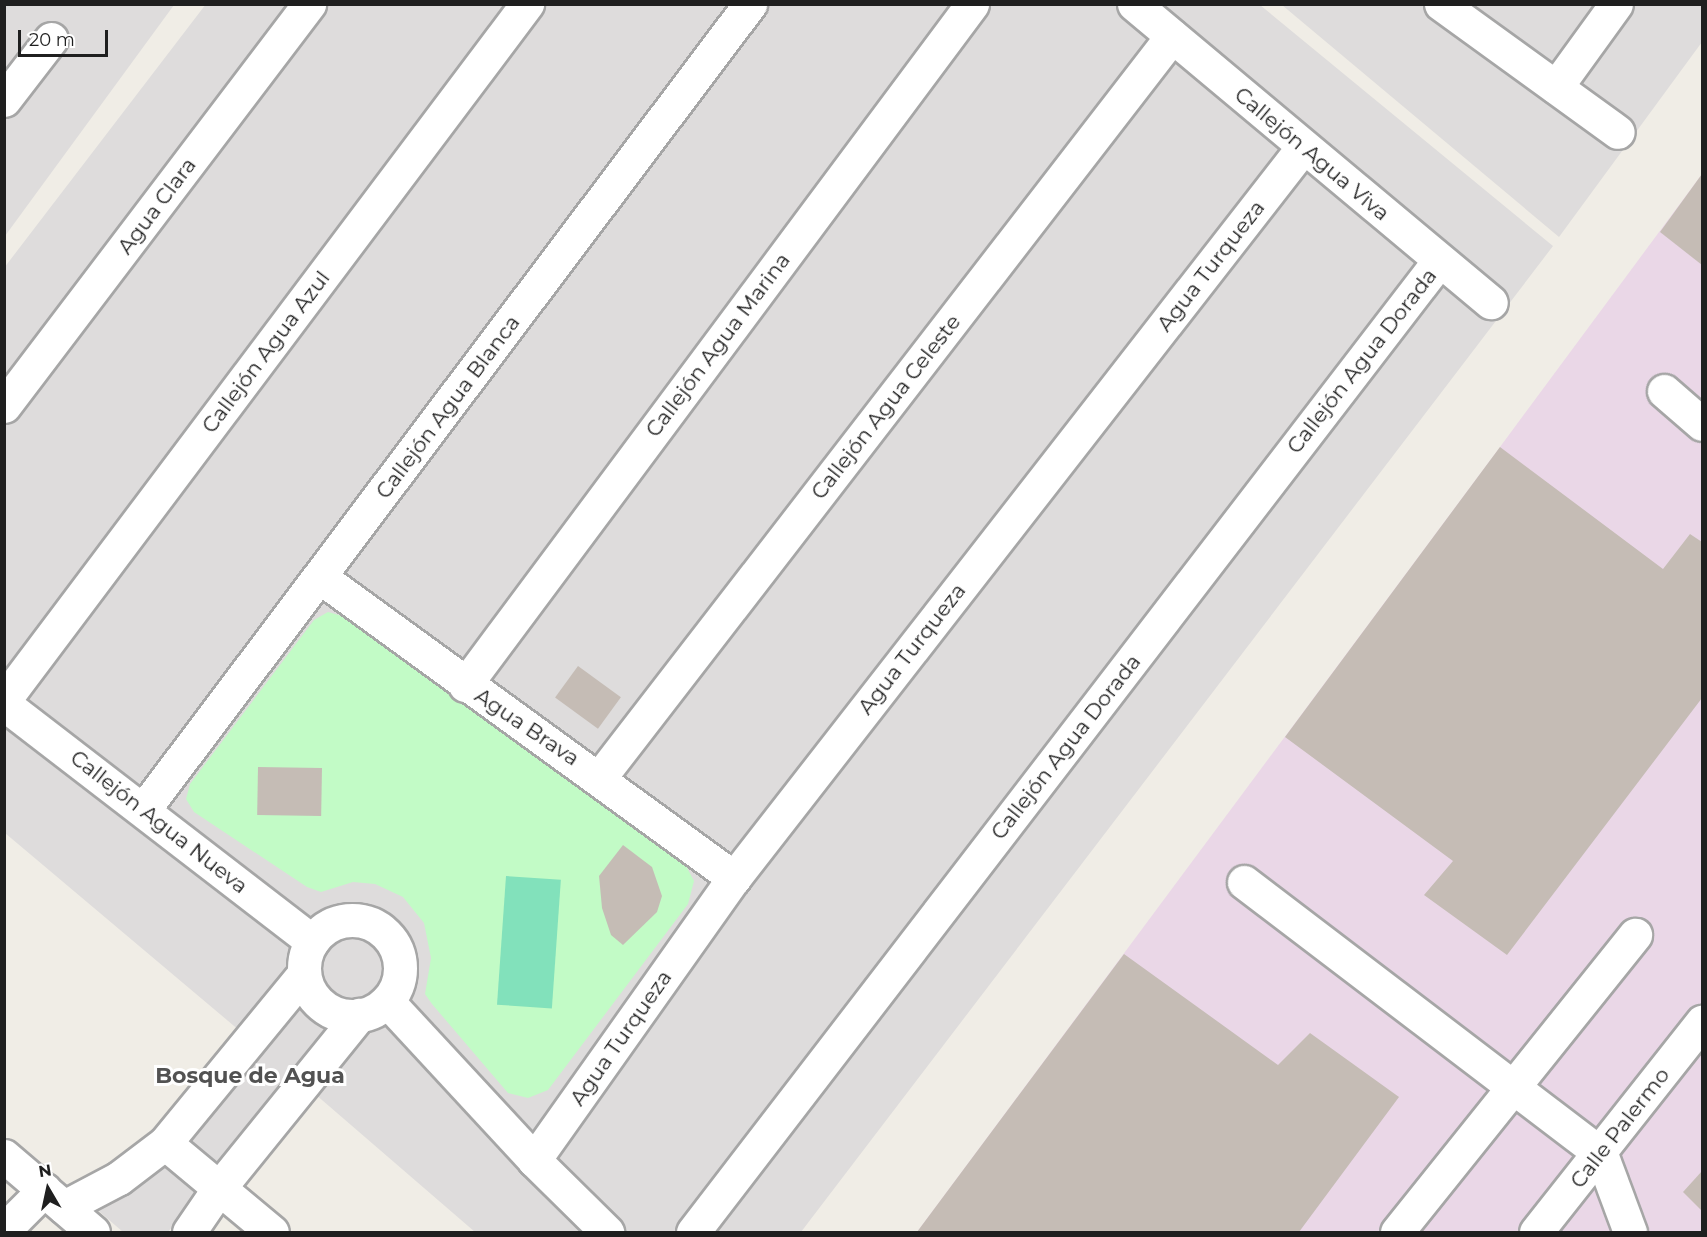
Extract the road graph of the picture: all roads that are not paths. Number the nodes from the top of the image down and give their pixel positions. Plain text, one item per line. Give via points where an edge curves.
1 (309, 4) edge
2 (527, 4) edge
3 (750, 4) edge
4 (972, 4) edge
5 (1134, 4) edge
6 (1442, 4) edge
7 (1616, 4) edge
8 (1172, 36) junction
9 (51, 39) dead end
10 (1556, 87) junction
11 (6, 93) edge
12 (1618, 132) dead end
13 (1304, 147) junction
14 (1438, 261) junction
15 (1491, 302) dead end
16 (1664, 391) dead end
17 (4, 406) edge
18 (1702, 424) edge
19 (320, 577) junction
20 (465, 685) junction
21 (4, 702) edge
22 (600, 777) junction
23 (144, 809) junction
24 (734, 878) junction
25 (1244, 882) dead end
26 (1635, 935) dead end
27 (312, 941) junction
28 (304, 974) junction
29 (373, 1008) junction
30 (1702, 1022) edge
31 (1516, 1088) junction
32 (165, 1143) junction
33 (1601, 1154) junction
34 (4, 1156) edge
35 (534, 1160) junction
36 (219, 1188) junction
37 (54, 1198) junction
38 (4, 1230) edge
39 (93, 1233) edge
40 (189, 1233) edge
41 (272, 1233) edge
42 (607, 1233) edge
43 (693, 1233) edge
44 (1397, 1233) edge
45 (1536, 1233) edge
46 (1629, 1233) edge

1 - 17 street, Agua Clara
2 - 21 street, Callejón Agua Azul
3 - 19 street, Callejón Agua Blanca
4 - 20 street, Callejón Agua Marina
5 - 8 street, Callejón Agua Viva
6 - 10 street
7 - 10 street
8 - 13 street, Callejón Agua Viva
8 - 22 street, Callejón Agua Celeste
9 - 11 street
10 - 12 street
13 - 14 street, Callejón Agua Viva
13 - 24 street, Agua Turqueza
14 - 15 street, Callejón Agua Viva
14 - 43 street, Callejón Agua Dorada
16 - 18 street
19 - 20 street, Agua Brava
19 - 23 street, Callejón Agua Blanca
20 - 22 street, Agua Brava
21 - 23 street, Callejón Agua Nueva
22 - 24 street, Agua Brava
23 - 27 street, Callejón Agua Nueva
24 - 35 street, Agua Turqueza
25 - 31 street
26 - 31 street
27 - 28 street via 306,951
27 - 29 street via 337,922 368,922 382,930 399,956 400,972
28 - 29 street via 317,1001 329,1010
28 - 32 street
29 - 35 street
29 - 36 street
30 - 33 street, Calle Palermo
31 - 33 street
31 - 44 street
32 - 36 street
32 - 37 street via 119,1178
33 - 45 street, Calle Palermo
33 - 46 street
34 - 37 street
35 - 42 street
36 - 40 street
36 - 41 street
37 - 38 street
37 - 39 street

